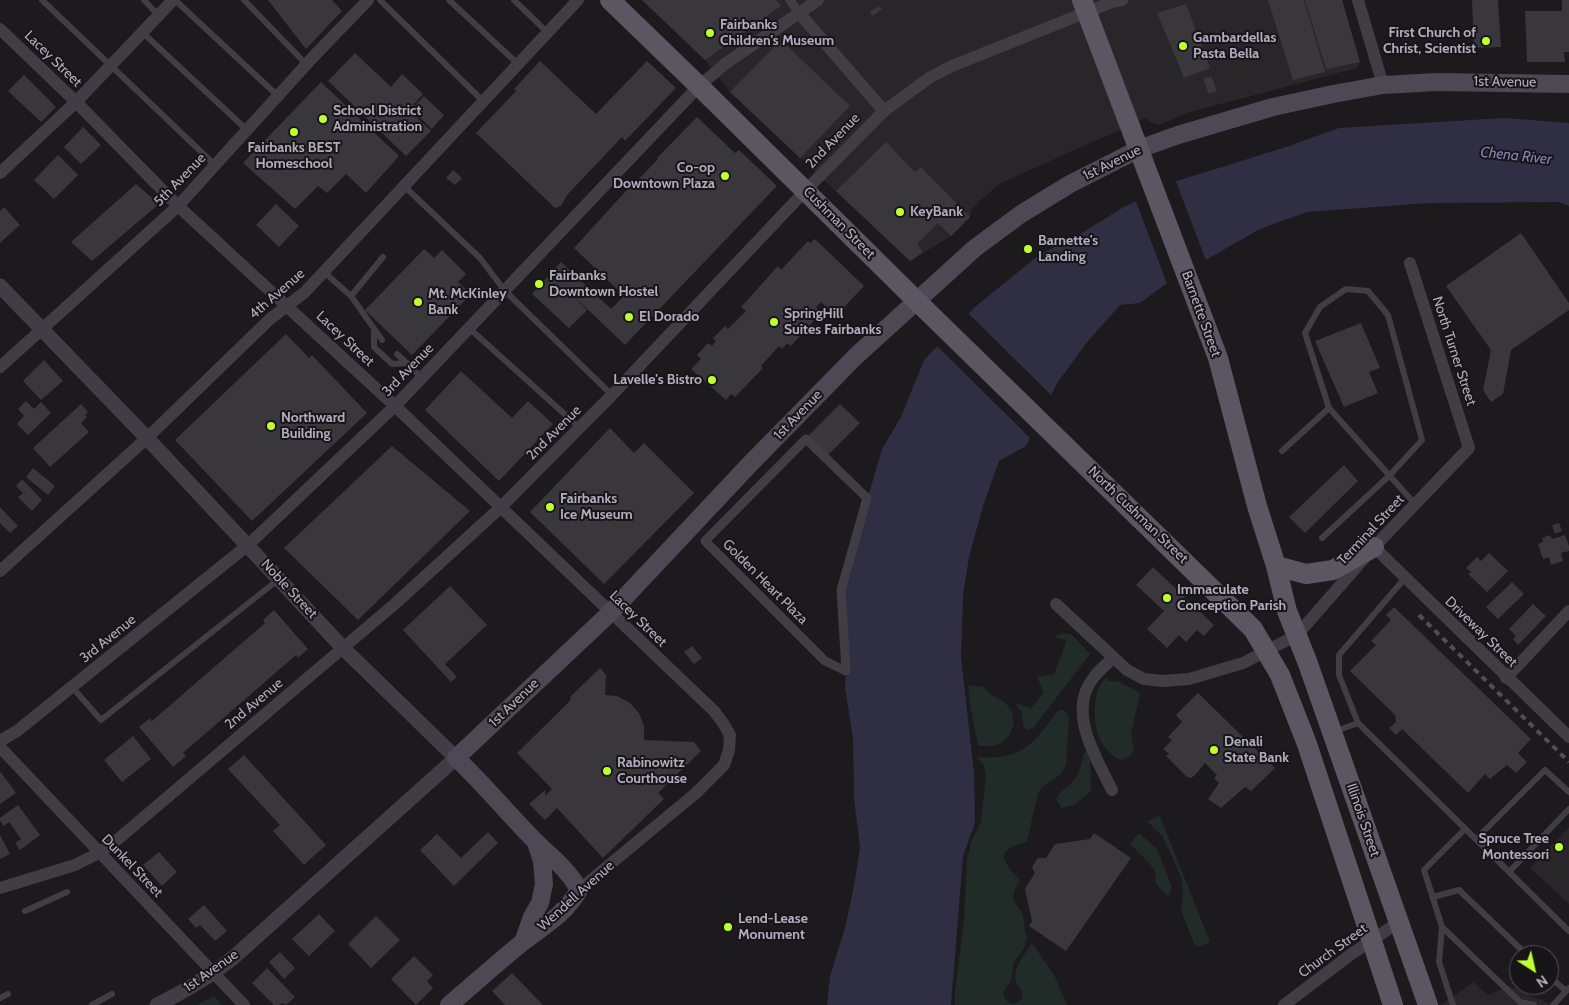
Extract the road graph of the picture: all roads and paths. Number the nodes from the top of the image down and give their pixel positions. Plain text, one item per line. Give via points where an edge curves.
1 (42, 0) edge
2 (144, 0) edge
3 (174, 0) edge
4 (244, 0) edge
5 (368, 0) edge
6 (380, 0) edge
7 (449, 0) edge
8 (514, 0) edge
9 (578, 0) edge
10 (610, 0) edge
11 (790, 0) edge
12 (818, 0) edge
13 (1122, 0) edge
14 (1358, 0) edge
15 (1085, 6) edge
16 (799, 13) junction
17 (158, 15) junction
18 (0, 29) edge
19 (142, 32) junction
20 (547, 32) junction
21 (306, 64) junction
22 (518, 64) junction
23 (110, 66) junction
24 (1569, 84) edge
25 (1383, 85) junction
26 (699, 86) junction
27 (278, 96) junction
28 (483, 101) junction
29 (76, 102) junction
30 (884, 111) junction
31 (247, 130) junction
32 (1139, 149) junction
33 (215, 165) junction
34 (0, 173) edge
35 (404, 186) junction
36 (805, 191) junction
37 (178, 206) junction
38 (383, 257) dead end
39 (1410, 263) dead end
40 (324, 272) junction
41 (0, 286) edge
42 (505, 290) junction
43 (351, 296) junction
44 (916, 300) junction
45 (287, 306) junction
46 (469, 328) junction
47 (42, 330) junction
48 (374, 331) junction
49 (382, 340) dead end
50 (397, 354) dead end
51 (407, 363) junction
52 (0, 366) edge
53 (422, 378) junction
54 (612, 396) junction
55 (395, 406) junction
56 (1329, 408) junction
57 (580, 428) junction
58 (147, 438) junction
59 (1067, 447) joint
60 (1469, 448) joint
61 (1282, 451) dead end
62 (1390, 475) junction
63 (867, 498) joint
64 (1415, 504) junction
65 (500, 508) junction
66 (1322, 538) dead end
67 (248, 545) junction
68 (1374, 547) junction
69 (1276, 566) junction
70 (0, 571) edge
71 (1405, 578) junction
72 (279, 579) junction
73 (1056, 604) dead end
74 (1569, 611) edge
75 (610, 612) junction
76 (1297, 635) junction
77 (343, 648) junction
78 (1267, 651) junction
79 (1114, 658) junction
80 (1506, 678) junction
81 (72, 688) junction
82 (1358, 724) junction
83 (1333, 732) junction
84 (1569, 737) edge
85 (0, 741) edge
86 (0, 747) edge
87 (456, 758) junction
88 (724, 765) joint
89 (1112, 790) dead end
90 (1569, 792) edge
91 (1569, 809) edge
92 (1465, 829) junction
93 (1476, 839) junction
94 (535, 841) junction
95 (99, 853) junction
96 (1509, 872) junction
97 (0, 888) edge
98 (579, 890) junction
99 (67, 892) dead end
100 (1433, 897) junction
101 (24, 911) dead end
102 (1399, 922) junction
103 (1442, 927) junction
104 (1569, 931) edge
105 (1371, 941) junction
106 (523, 942) junction
107 (1517, 945) edge
108 (214, 973) junction
109 (1567, 990) edge
110 (8, 994) dead end
111 (112, 994) dead end
112 (0, 998) edge
113 (92, 1005) edge
114 (157, 1005) edge
115 (244, 1005) edge
116 (450, 1005) edge
117 (1284, 1005) edge
118 (1393, 1005) edge
119 (1428, 1005) edge
120 (1453, 1005) edge
121 (1534, 1005) edge
122 (1553, 1005) edge

1 - 23 lane
2 - 17 lane
3 - 17 street
3 - 27 lane
4 - 21 lane
5 - 21 street, 5th Avenue
6 - 28 lane
7 - 22 lane
8 - 20 lane
9 - 20 street, 4th Avenue
10 - 26 main road, Cushman Street
11 - 16 street
12 - 16 street, 3rd Avenue
13 - 15 street, 2nd Avenue
14 - 25 street
15 - 30 street, 2nd Avenue via 952,66
15 - 32 main road, Barnette Street
16 - 26 street, 3rd Avenue
16 - 30 street
17 - 19 street
18 - 29 street, Lacey Street
19 - 23 street
19 - 31 lane
20 - 22 street, 4th Avenue
21 - 27 street, 5th Avenue
22 - 28 street, 4th Avenue
23 - 29 street
23 - 33 lane
24 - 25 main road, 1st Avenue via 1445,82
25 - 32 main road, 1st Avenue via 1272,107
26 - 36 main road, Cushman Street
26 - 42 street, 3rd Avenue
27 - 31 street, 5th Avenue
28 - 35 street, 4th Avenue
29 - 34 street
29 - 37 street, Lacey Street
30 - 36 street, 2nd Avenue
31 - 33 street, 5th Avenue
32 - 44 main road, 1st Avenue via 1070,184 1021,214 975,248
32 - 69 main road, Barnette Street via 1218,358
33 - 37 street, 5th Avenue
35 - 40 street, 4th Avenue
35 - 42 lane via 480,258
36 - 44 main road, Cushman Street
36 - 54 street, 2nd Avenue
37 - 45 street, Lacey Street
37 - 47 street, 5th Avenue
38 - 43 lane
39 - 60 street, North Turner Street
40 - 43 lane
40 - 45 street, 4th Avenue
41 - 47 street, Noble Street
42 - 46 street, 3rd Avenue
42 - 54 lane
43 - 48 lane
44 - 59 main road, Cushman Street
44 - 75 main road, 1st Avenue via 850,362
45 - 55 street, Lacey Street
45 - 58 street, 4th Avenue
46 - 53 street, 3rd Avenue
46 - 57 lane
47 - 52 street, 5th Avenue
47 - 58 street, Noble Street
48 - 49 lane
48 - 51 lane via 374,347 392,364
50 - 51 lane
51 - 53 lane
53 - 55 street, 3rd Avenue
54 - 57 street, 2nd Avenue
55 - 65 street, Lacey Street
55 - 67 street, 3rd Avenue
56 - 61 lane
56 - 62 lane
56 - 62 lane via 1305,332 1320,307 1346,289 1368,292 1388,315 1422,440
57 - 65 street, 2nd Avenue
58 - 67 street, Noble Street
58 - 70 street, 4th Avenue
59 - 78 main road, North Cushman Street via 1253,629
60 - 64 street, Terminal Street
62 - 64 lane
62 - 66 lane
63 - 63 street, Golden Heart Plaza via 841,590 846,672 824,661 705,541 806,439
64 - 68 street, Terminal Street
65 - 75 street, Lacey Street
65 - 77 street, 2nd Avenue
67 - 72 street, Noble Street
67 - 81 street, 3rd Avenue
68 - 69 main road via 1333,570 1306,574
68 - 71 street, Driveway Street
68 - 76 street, Terminal Street
69 - 76 main road, Barnette Street via 1287,611
71 - 80 street, Driveway Street
71 - 82 lane via 1339,655 1339,675
72 - 77 street, Noble Street
72 - 81 lane via 101,720
73 - 79 street
74 - 80 street
75 - 87 main road, 1st Avenue
75 - 88 street, Lacey Street via 723,723 730,735
76 - 78 street
76 - 83 main road, Illinois Street
77 - 87 street, Noble Street
77 - 95 street, 2nd Avenue
78 - 79 street via 1243,663 1190,679 1162,681 1144,679
78 - 105 main road, Illinois Street via 1307,744
79 - 89 street via 1094,676 1085,692 1082,714 1090,745
80 - 84 street, Driveway Street
81 - 85 street, 3rd Avenue
82 - 83 lane
82 - 92 lane
83 - 102 main road, Illinois Street
86 - 95 street, Dunkel Street
87 - 94 main road, Noble Street
87 - 108 street, 1st Avenue
88 - 98 street, Wendell Avenue via 696,793
90 - 93 lane via 1545,770
91 - 96 lane
92 - 93 lane
92 - 100 lane via 1424,870
93 - 96 lane
94 - 98 main road, Noble Street via 574,878
94 - 106 main road via 543,867 544,884 540,903
95 - 97 street, 2nd Avenue via 75,865
95 - 108 street, Dunkel Street
96 - 104 lane
98 - 106 main road, Wendell Avenue via 553,920
99 - 101 lane
100 - 103 lane
100 - 107 lane via 1459,890
102 - 105 street, Church Street
102 - 119 main road, Illinois Street
103 - 120 lane via 1439,962
103 - 121 lane via 1520,1002
105 - 117 street, Church Street
105 - 118 main road, Illinois Street
106 - 116 main road, Wendell Avenue
108 - 114 street, 1st Avenue
108 - 115 street, Dunkel Street
109 - 122 lane
110 - 112 lane
111 - 113 lane

